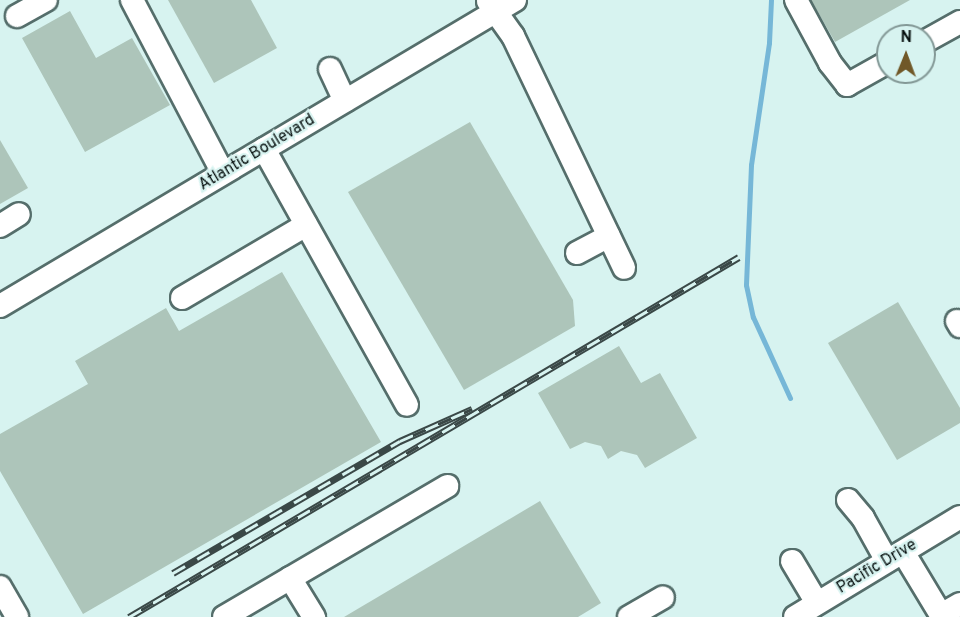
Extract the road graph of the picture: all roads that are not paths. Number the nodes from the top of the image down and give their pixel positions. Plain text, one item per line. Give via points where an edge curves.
1 (46, 0) edge
2 (119, 0) edge
3 (132, 0) edge
4 (515, 0) edge
5 (796, 0) edge
6 (490, 6) edge
7 (17, 16) dead end
8 (960, 22) edge
9 (936, 35) edge
10 (330, 69) dead end
11 (876, 69) edge
12 (345, 101) junction
13 (194, 124) junction
14 (264, 149) junction
15 (223, 173) junction
16 (20, 214) dead end
17 (306, 225) junction
18 (0, 226) edge
19 (609, 236) junction
20 (577, 253) dead end
21 (624, 268) dead end
22 (182, 298) dead end
23 (0, 306) edge
24 (407, 405) dead end
25 (447, 486) dead end
26 (848, 500) dead end
27 (960, 517) edge
28 (895, 556) junction
29 (792, 561) dead end
30 (290, 578) junction
31 (0, 587) edge
32 (663, 597) dead end
33 (817, 603) junction
34 (946, 612) edge
35 (16, 617) edge
36 (224, 617) edge
37 (314, 617) edge
38 (629, 617) edge
39 (795, 617) edge

1 - 7 street
2 - 13 street via 179,113
3 - 13 street via 189,103
4 - 6 street, Atlantic Boulevard
5 - 11 street via 830,63 847,85
6 - 12 street, Atlantic Boulevard
6 - 19 street via 513,36
8 - 9 street
10 - 12 street
12 - 14 street, Atlantic Boulevard
13 - 15 street
14 - 15 street, Atlantic Boulevard
14 - 17 street
15 - 23 street, Atlantic Boulevard
16 - 18 street
17 - 22 street
17 - 24 street
19 - 20 street
19 - 21 street
25 - 30 street
26 - 28 street
27 - 28 street, Pacific Drive
28 - 33 street, Pacific Drive
28 - 34 street
29 - 33 street
30 - 36 street
30 - 37 street
31 - 35 street
32 - 38 street
33 - 39 street, Pacific Drive

